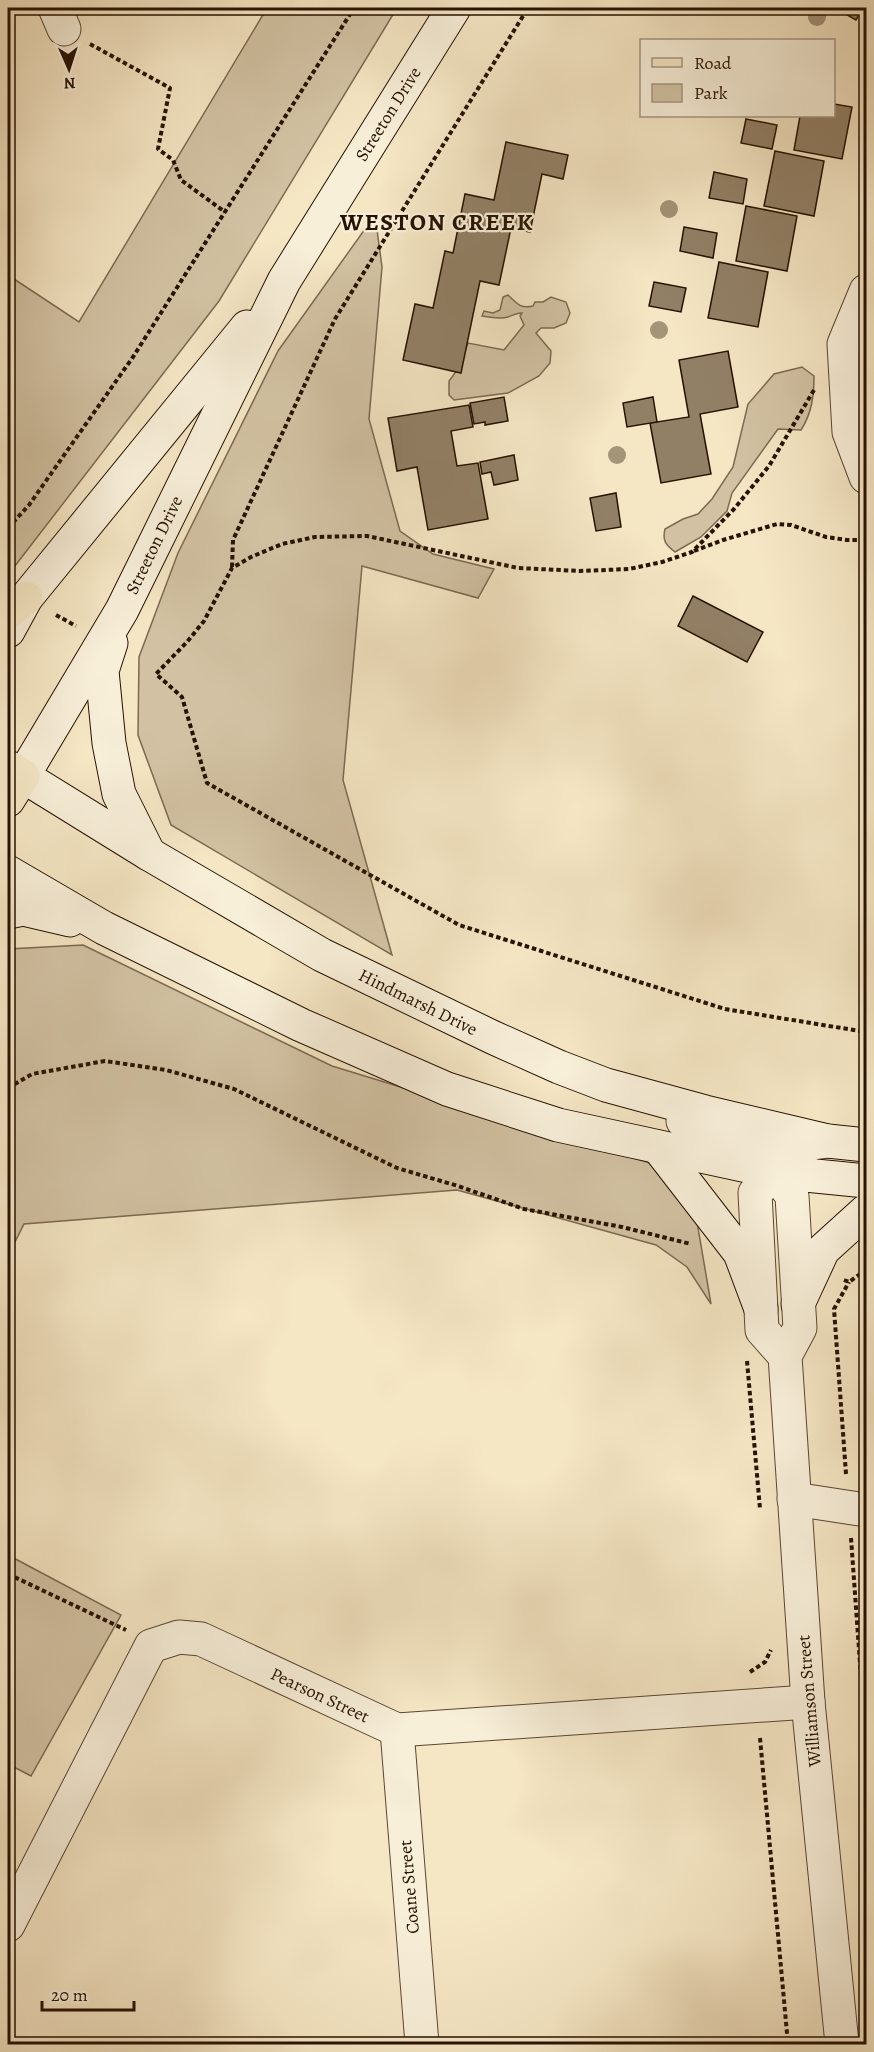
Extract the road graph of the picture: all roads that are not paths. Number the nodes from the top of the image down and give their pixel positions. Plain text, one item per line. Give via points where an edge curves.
1 (454, 8) edge
2 (284, 281) junction
3 (867, 291) edge
4 (867, 477) edge
5 (17, 605) edge
6 (122, 610) junction
7 (8, 631) edge
8 (12, 781) edge
9 (149, 854) junction
10 (8, 872) edge
11 (8, 912) edge
12 (104, 928) junction
13 (606, 1085) junction
14 (828, 1141) junction
15 (867, 1144) edge
16 (658, 1147) junction
17 (775, 1172) junction
18 (867, 1181) edge
19 (867, 1211) edge
20 (798, 1304) junction
21 (761, 1309) junction
22 (785, 1356) junction
23 (794, 1498) junction
24 (867, 1510) edge
25 (808, 1702) junction
26 (397, 1730) junction
27 (8, 1925) edge
28 (422, 2044) edge
29 (842, 2044) edge

1 - 2 main road, Streeton Drive
2 - 5 main road, Streeton Drive
2 - 6 main road, Streeton Drive
3 - 4 main road via 844,344 849,432
5 - 7 main road, Streeton Drive
6 - 8 main road, Streeton Drive
6 - 9 main road via 102,670 109,742 119,794
8 - 9 main road, Hindmarsh Drive
9 - 13 main road, Hindmarsh Drive via 321,955 492,1038
10 - 12 main road
11 - 12 main road via 23,909
12 - 16 main road via 301,1025 447,1089 558,1125
13 - 14 main road, Hindmarsh Drive
13 - 17 main road via 650,1111 765,1148
14 - 15 main road, Hindmarsh Drive
14 - 17 main road via 795,1152
16 - 17 main road
16 - 21 main road via 740,1253
17 - 18 main road
17 - 20 main road via 792,1196
17 - 21 main road via 754,1193
19 - 20 main road via 824,1250
20 - 22 main road via 800,1328
21 - 22 main road via 762,1330
22 - 23 main road, Williamson Street
23 - 24 main road
23 - 25 main road, Williamson Street
25 - 26 main road, Pearson Street
25 - 29 main road, Williamson Street
26 - 27 main road, Pearson Street via 201,1639 179,1637 150,1646
26 - 28 main road, Coane Street

